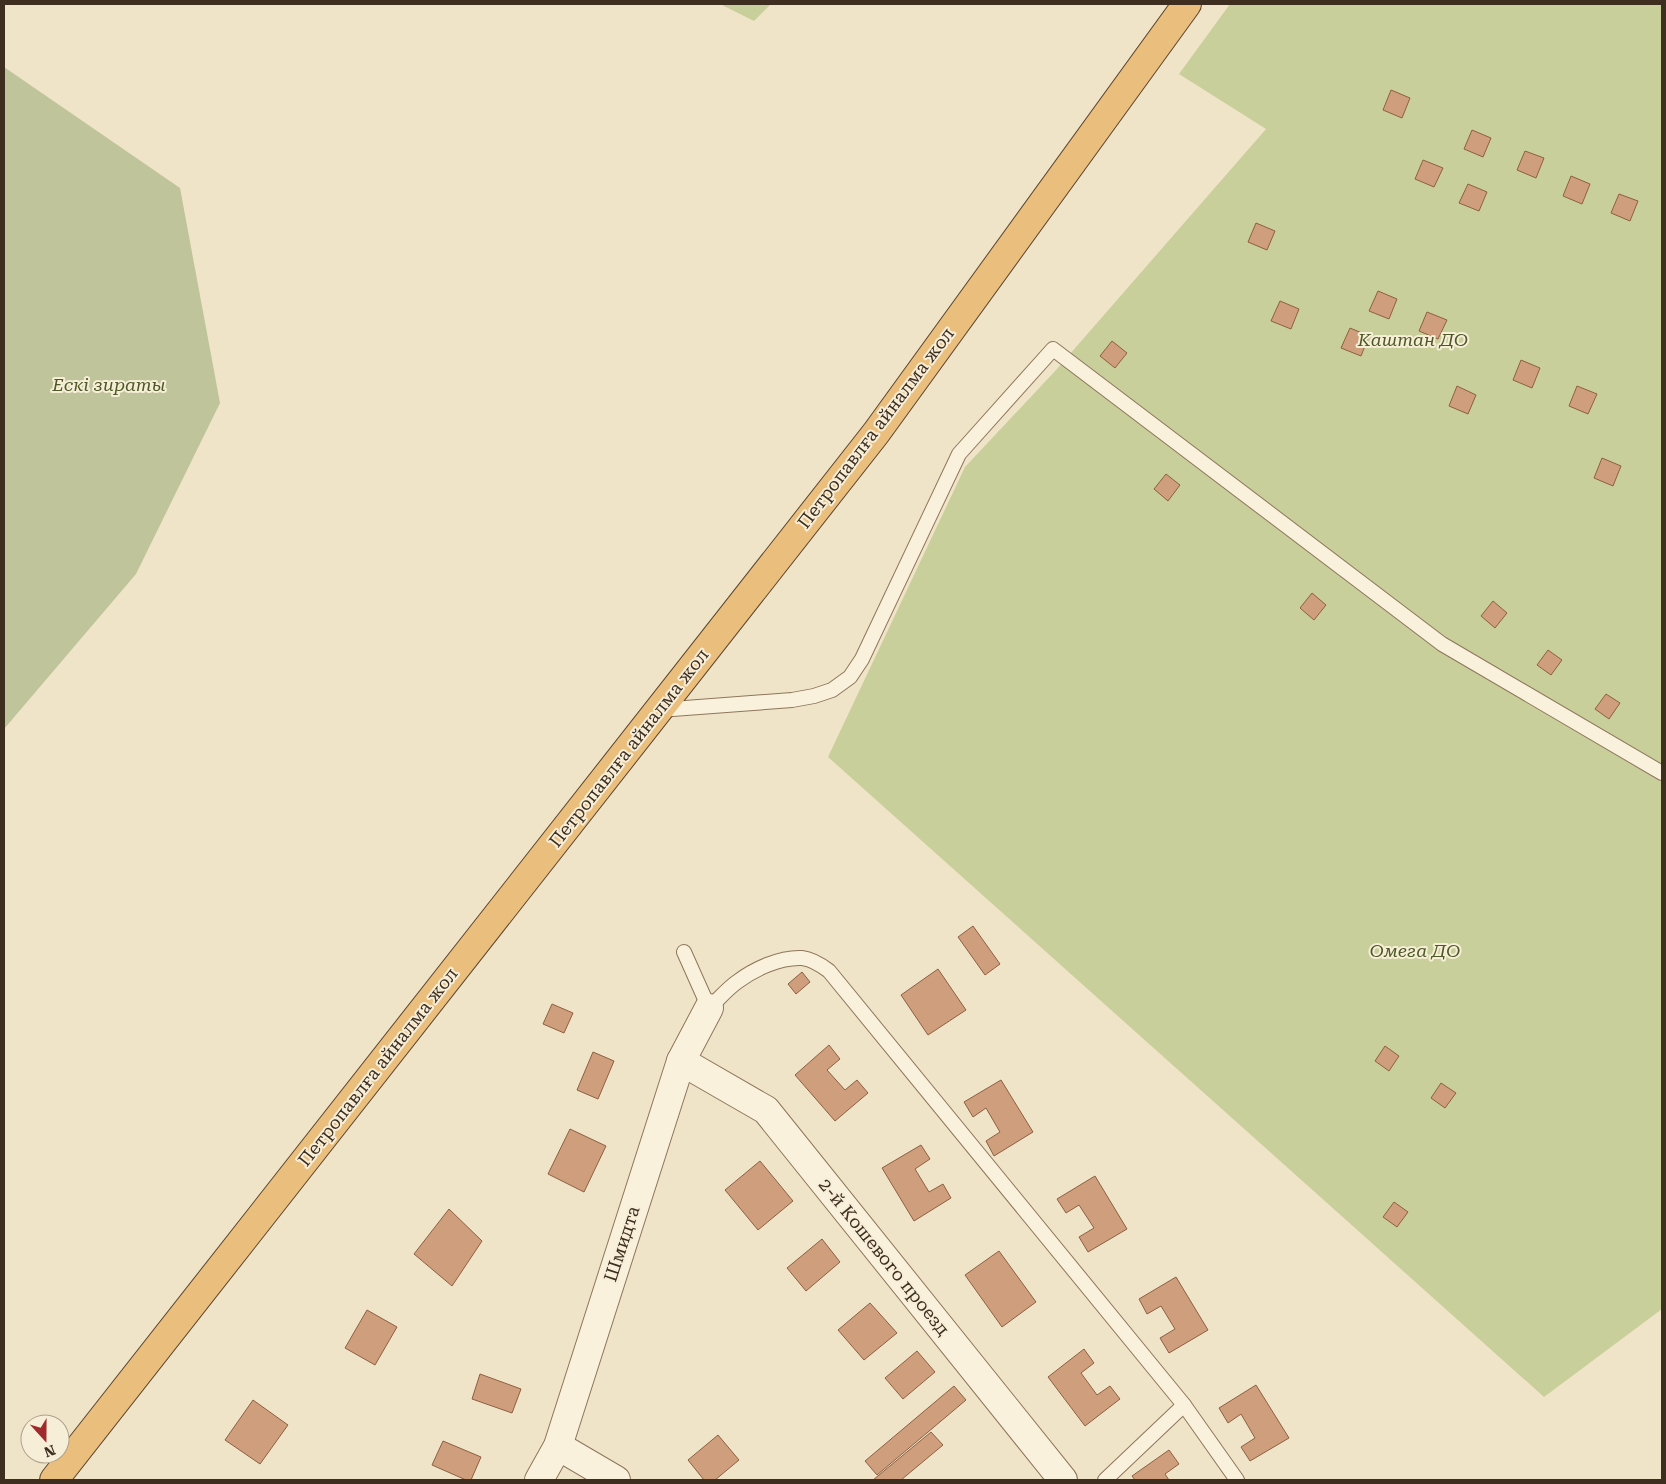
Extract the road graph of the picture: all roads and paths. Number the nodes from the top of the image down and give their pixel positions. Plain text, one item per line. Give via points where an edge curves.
1 (1187, 4) edge
2 (659, 710) junction
3 (1662, 774) edge
4 (684, 952) dead end
5 (709, 1008) junction
6 (681, 1061) junction
7 (1184, 1406) junction
8 (558, 1446) junction
9 (54, 1480) edge
10 (539, 1480) edge
11 (616, 1480) edge
12 (1063, 1480) edge
13 (1105, 1480) edge
14 (1237, 1480) edge

1 - 2 highway, Петропавлға айналма жол via 876,432
2 - 3 lane via 792,700 832,690 850,677 862,659 960,454 1053,349 1442,644
2 - 9 highway, Петропавлға айналма жол
4 - 5 lane
5 - 6 street, Шмидта
5 - 7 lane via 737,982 776,962 802,958 829,971
6 - 8 street, Шмидта
6 - 12 street, 2-й Кошевого проезд via 766,1110
7 - 13 lane
7 - 14 lane
8 - 10 street, Шмидта
8 - 11 street

